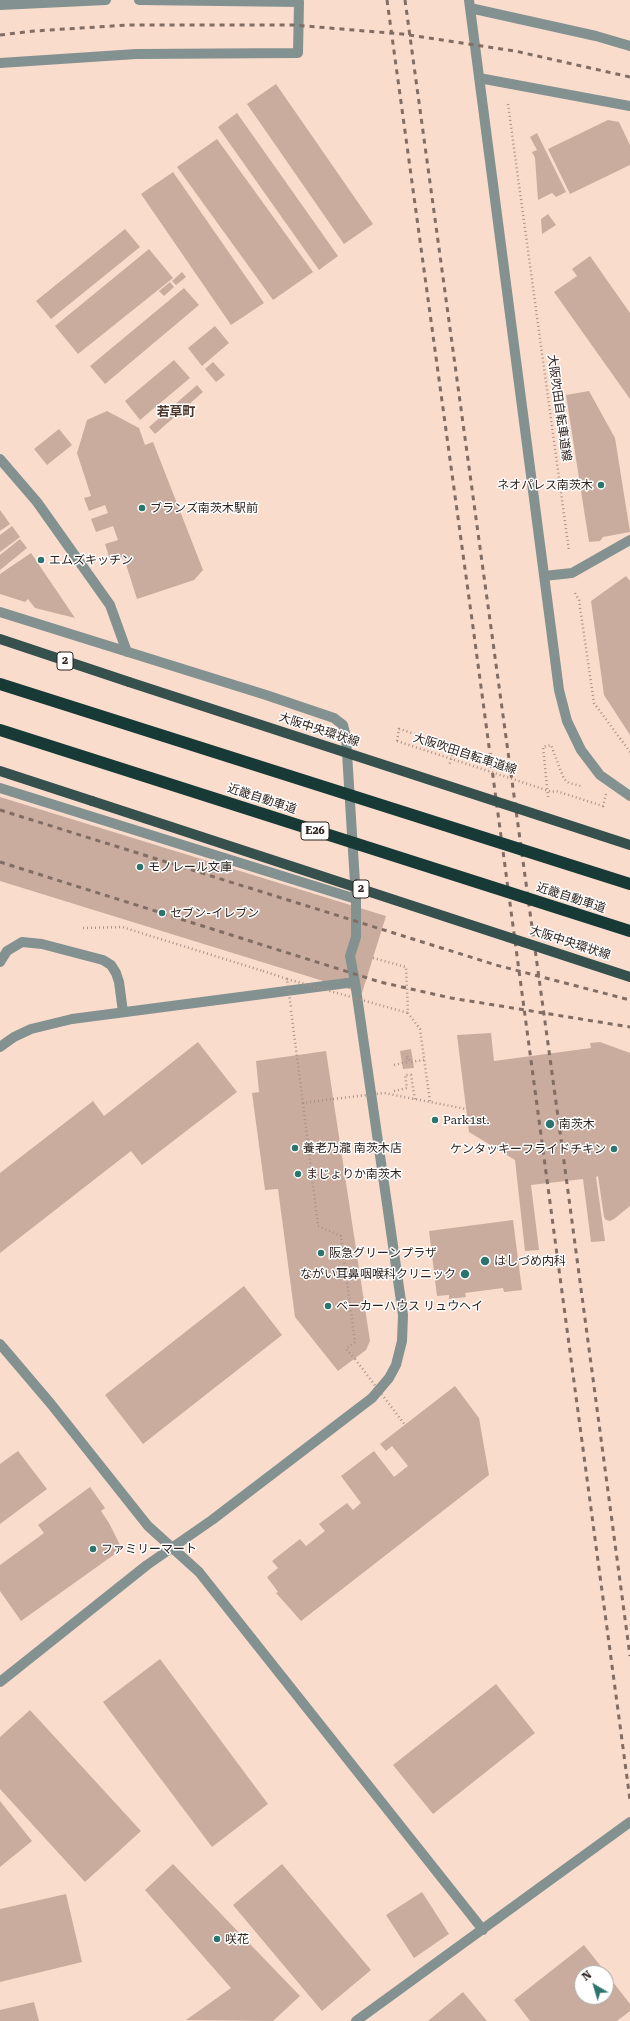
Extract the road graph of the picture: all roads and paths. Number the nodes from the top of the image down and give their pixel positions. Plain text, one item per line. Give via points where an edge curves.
1 (106, 0) edge
2 (139, 0) edge
3 (470, 4) edge
4 (0, 5) edge
5 (630, 46) edge
6 (0, 63) edge
7 (480, 78) junction
8 (508, 101) dead end
9 (630, 106) edge
10 (0, 459) edge
11 (630, 540) edge
12 (572, 573) junction
13 (544, 576) junction
14 (0, 612) edge
15 (0, 639) edge
16 (127, 652) junction
17 (0, 684) edge
18 (0, 730) edge
19 (455, 746) dead end
20 (630, 752) edge
21 (0, 771) edge
22 (584, 787) dead end
23 (0, 788) edge
24 (599, 792) dead end
25 (630, 796) edge
26 (548, 798) dead end
27 (630, 845) edge
28 (630, 884) edge
29 (356, 899) junction
30 (83, 928) dead end
31 (630, 931) edge
32 (373, 958) dead end
33 (0, 962) edge
34 (630, 977) edge
35 (287, 979) junction
36 (355, 982) junction
37 (123, 1012) junction
38 (408, 1013) junction
39 (0, 1047) edge
40 (424, 1060) junction
41 (394, 1065) dead end
42 (394, 1091) dead end
43 (415, 1100) junction
44 (430, 1102) junction
45 (303, 1103) junction
46 (466, 1109) dead end
47 (0, 1344) edge
48 (405, 1425) dead end
49 (172, 1548) junction
50 (0, 1682) edge
51 (630, 1822) edge
52 (482, 1930) junction
53 (356, 2021) edge

1 - 4 street
2 - 6 street via 299,2 298,53 136,54
3 - 5 street
3 - 7 street
7 - 9 street
7 - 13 street
8 - 12 path, 大阪吹田自転車道線
10 - 16 street via 37,502 110,605
11 - 12 street
12 - 13 street
12 - 20 path, 大阪吹田自転車道線 via 575,593 579,600 594,702
13 - 25 street via 559,690 567,721 581,750 600,775
14 - 16 street
15 - 27 main road, 大阪中央環状線 / 2, bridge
16 - 29 street via 273,697 334,718 343,725 346,737
17 - 28 highway, bridge
18 - 31 highway, 近畿自動車道 / E26, bridge
19 - 24 path, 大阪吹田自転車道線, bridge via 399,729 397,741 603,806 606,794
21 - 34 main road, 大阪中央環状線 / 2, bridge
22 - 26 path via 564,779 551,745 543,747
23 - 29 street
29 - 36 street via 356,937 350,956
30 - 35 path, bridge via 122,927
32 - 38 path via 406,967
33 - 37 street via 7,951 22,942 42,944 103,960 116,973
35 - 38 path, bridge
35 - 45 path, bridge
36 - 37 street
36 - 49 street via 403,1315 402,1341 396,1365 372,1398
37 - 39 street via 50,1023 14,1037
38 - 40 path via 420,1029
40 - 41 path via 410,1062 406,1056 407,1062
40 - 44 path
42 - 43 path via 407,1088 405,1075 411,1075
43 - 44 path, bridge
43 - 45 path, bridge via 384,1093
44 - 46 path, bridge
45 - 48 path, bridge via 318,1226 341,1236 355,1342 346,1349
47 - 49 street via 148,1526
49 - 50 street
49 - 52 street via 199,1572
51 - 52 street
52 - 53 street

